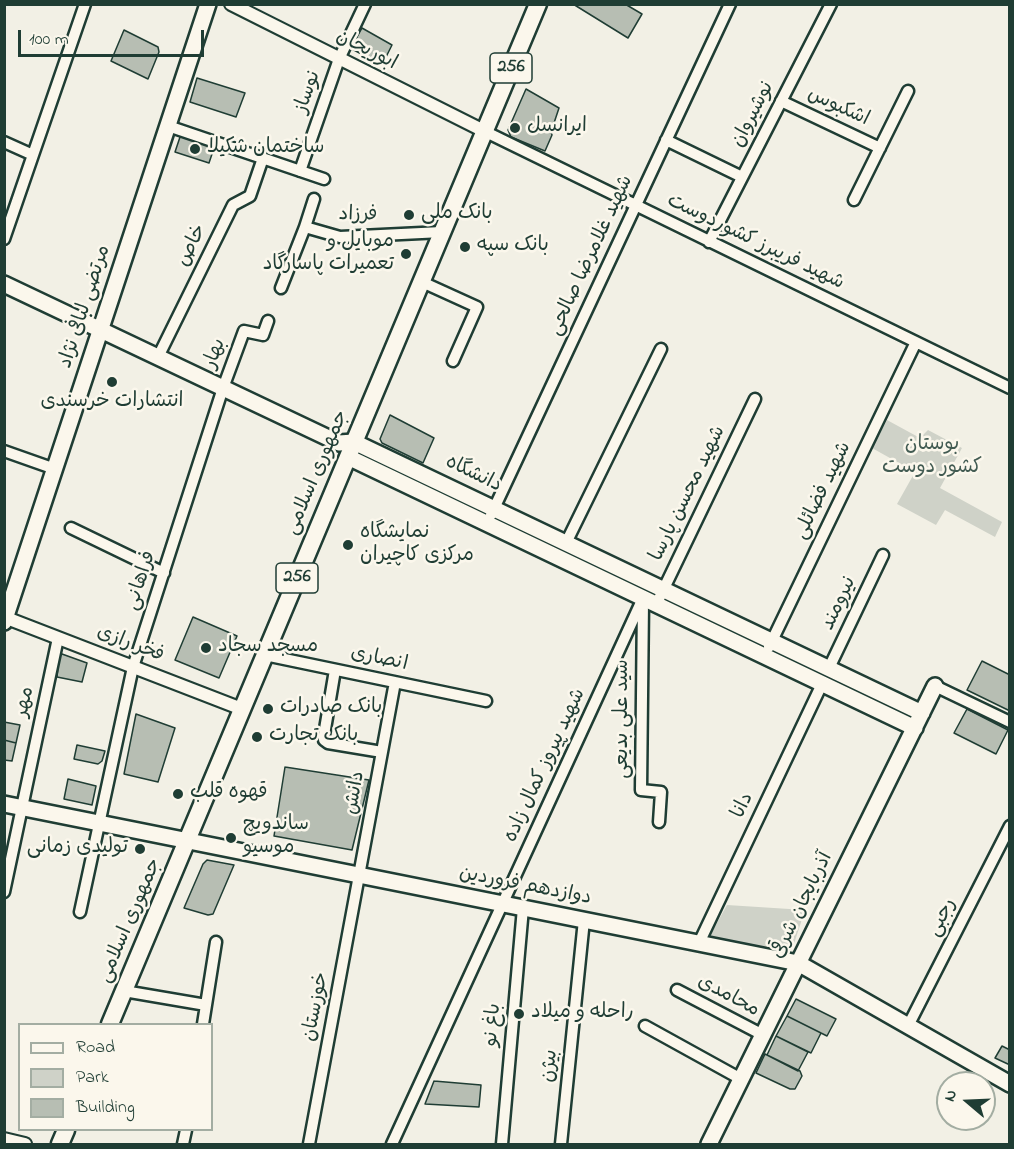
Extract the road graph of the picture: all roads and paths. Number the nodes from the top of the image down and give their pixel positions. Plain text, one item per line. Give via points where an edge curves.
1 (85, 4) edge
2 (208, 4) edge
3 (231, 4) edge
4 (365, 4) edge
5 (538, 4) edge
6 (730, 4) edge
7 (831, 4) edge
8 (339, 59) junction
9 (908, 91) dead end
10 (781, 101) junction
11 (168, 126) junction
12 (484, 131) junction
13 (666, 140) junction
14 (4, 142) edge
15 (880, 148) junction
16 (33, 155) junction
17 (263, 158) junction
18 (300, 171) junction
19 (742, 177) junction
20 (324, 179) dead end
21 (314, 199) dead end
22 (854, 200) dead end
23 (636, 205) junction
24 (305, 226) junction
25 (442, 232) junction
26 (4, 239) edge
27 (709, 242) junction
28 (422, 282) junction
29 (4, 284) edge
30 (281, 288) dead end
31 (268, 321) dead end
32 (101, 330) junction
33 (916, 342) junction
34 (661, 349) dead end
35 (158, 357) junction
36 (453, 361) dead end
37 (223, 388) junction
38 (1010, 388) edge
39 (755, 399) dead end
40 (351, 450) junction
41 (4, 451) edge
42 (55, 469) junction
43 (494, 508) junction
44 (487, 524) junction
45 (71, 528) dead end
46 (566, 543) junction
47 (883, 555) dead end
48 (562, 560) junction
49 (164, 573) junction
50 (657, 586) junction
51 (649, 602) junction
52 (5, 619) edge
53 (58, 638) junction
54 (772, 641) junction
55 (265, 654) junction
56 (765, 657) junction
57 (133, 667) junction
58 (829, 668) junction
59 (335, 670) junction
60 (395, 682) junction
61 (822, 684) junction
62 (935, 686) joint
63 (486, 701) dead end
64 (242, 709) junction
65 (922, 713) junction
66 (1010, 722) edge
67 (915, 728) junction
68 (382, 752) junction
69 (4, 804) edge
70 (23, 808) junction
71 (659, 822) dead end
72 (99, 823) junction
73 (1010, 826) edge
74 (188, 840) junction
75 (359, 875) junction
76 (4, 892) edge
77 (502, 904) junction
78 (523, 908) junction
79 (80, 912) dead end
80 (584, 920) junction
81 (216, 942) dead end
82 (699, 944) junction
83 (798, 963) junction
84 (677, 990) dead end
85 (124, 991) junction
86 (206, 1005) junction
87 (110, 1023) edge
88 (203, 1023) edge
89 (645, 1026) dead end
90 (908, 1026) junction
91 (763, 1035) junction
92 (741, 1079) junction
93 (1010, 1083) edge
94 (4, 1139) edge
95 (25, 1144) edge
96 (309, 1144) edge
97 (392, 1144) edge
98 (502, 1144) edge
99 (561, 1144) edge
100 (709, 1144) edge

1 - 16 street
2 - 11 main road, مرتضی لبافی نژاد
3 - 8 street, ابوریحان
4 - 8 street, نوساز
5 - 12 main road, جمهوری اسلامی / 256
6 - 13 street, شهید غلامرضا صالحی
7 - 10 street, نوشیروان
8 - 12 street, ابوریحان
8 - 18 street, نوساز
9 - 15 street
10 - 15 street, اشکبوس
10 - 19 street, نوشیروان
11 - 17 street
11 - 32 main road, مرتضی لبافی نژاد
12 - 23 street, شهید فریبرز کشوردوست
12 - 25 main road, جمهوری اسلامی / 256
13 - 19 street
13 - 23 street, شهید غلامرضا صالحی
14 - 16 street
15 - 22 street
16 - 26 street
17 - 18 street
17 - 35 street, خاص via 250,196 233,205
18 - 20 street
19 - 27 street, نوشیروان
21 - 24 street
23 - 27 street, شهید فریبرز کشوردوست
23 - 43 street, شهید غلامرضا صالحی
24 - 25 street, فرزاد via 340,237
24 - 30 street
25 - 28 main road, جمهوری اسلامی / 256
27 - 33 street, شهید فریبرز کشوردوست
28 - 36 street via 477,307
28 - 40 main road, جمهوری اسلامی / 256
29 - 32 main road, دانشگاه
31 - 37 street, بهار via 262,335 244,331
32 - 35 main road, دانشگاه
32 - 42 main road, مرتضی لبافی نژاد
33 - 38 street, شهید فریبرز کشوردوست
33 - 54 street, شهید فضائلی
34 - 46 street
35 - 37 main road, دانشگاه
37 - 40 main road, دانشگاه
37 - 49 street, فراهانی
39 - 50 street, شهید محسن پارسا
40 - 43 main road, دانشگاه
40 - 44 main road, دانشگاه
40 - 55 main road, جمهوری اسلامی / 256
41 - 42 street
42 - 52 main road, مرتضی لبافی نژاد
43 - 44 street, شهید غلامرضا صالحی
43 - 46 main road, دانشگاه
44 - 48 main road, دانشگاه
45 - 49 street
46 - 48 main road
46 - 50 main road, دانشگاه
47 - 58 street, نیرومند
48 - 51 main road, دانشگاه
49 - 57 street, فراهانی
50 - 51 main road
50 - 54 main road, دانشگاه
51 - 56 main road, دانشگاه
51 - 71 street, سید علی بدیعی via 641,790 661,792
51 - 77 street, شهید پیروز کمال زاده
52 - 53 street, فخر رازی
53 - 57 street, فخر رازی
53 - 70 street, مهر
54 - 56 street, شهید فضائلی
54 - 58 main road, دانشگاه
55 - 59 street, انصاری
55 - 64 main road, جمهوری اسلامی / 256
56 - 61 main road, دانشگاه
57 - 64 street, فخر رازی
57 - 72 street, فراهانی
58 - 61 main road
58 - 65 main road, دانشگاه
59 - 60 street, انصاری
59 - 68 street via 324,740
60 - 63 street, انصاری
60 - 68 street, دانش
61 - 67 main road, دانشگاه
61 - 82 street, دانا
62 - 65 main road, آذربایجان شرقی
62 - 66 street
64 - 74 main road, جمهوری اسلامی / 256
65 - 67 main road, آذربایجان شرقی
67 - 83 main road, آذربایجان شرقی
68 - 75 street, دانش
69 - 70 main road, دوازدهم فروردین
70 - 72 main road, دوازدهم فروردین
70 - 76 street, مهر
72 - 74 main road, دوازدهم فروردین
72 - 79 street, فراهانی
73 - 90 street, رجبی
74 - 75 main road, دوازدهم فروردین
74 - 85 main road, جمهوری اسلامی / 256
75 - 77 main road, دوازدهم فروردین
75 - 96 street, خوزستان
77 - 78 main road, دوازدهم فروردین
77 - 97 street, شهید پیروز کمال زاده
78 - 80 main road, دوازدهم فروردین
78 - 98 street, باغ نو
80 - 82 main road, دوازدهم فروردین
80 - 99 street, بیژن
81 - 86 street
82 - 83 main road, دوازدهم فروردین
83 - 90 main road, دوازدهم فروردین
83 - 91 main road, آذربایجان شرقی
84 - 91 street, محامدی
85 - 86 street
85 - 87 main road, جمهوری اسلامی / 256
86 - 88 street
89 - 92 street
90 - 93 main road, دوازدهم فروردین
91 - 92 main road, آذربایجان شرقی
92 - 100 main road, آذربایجان شرقی
94 - 95 street

